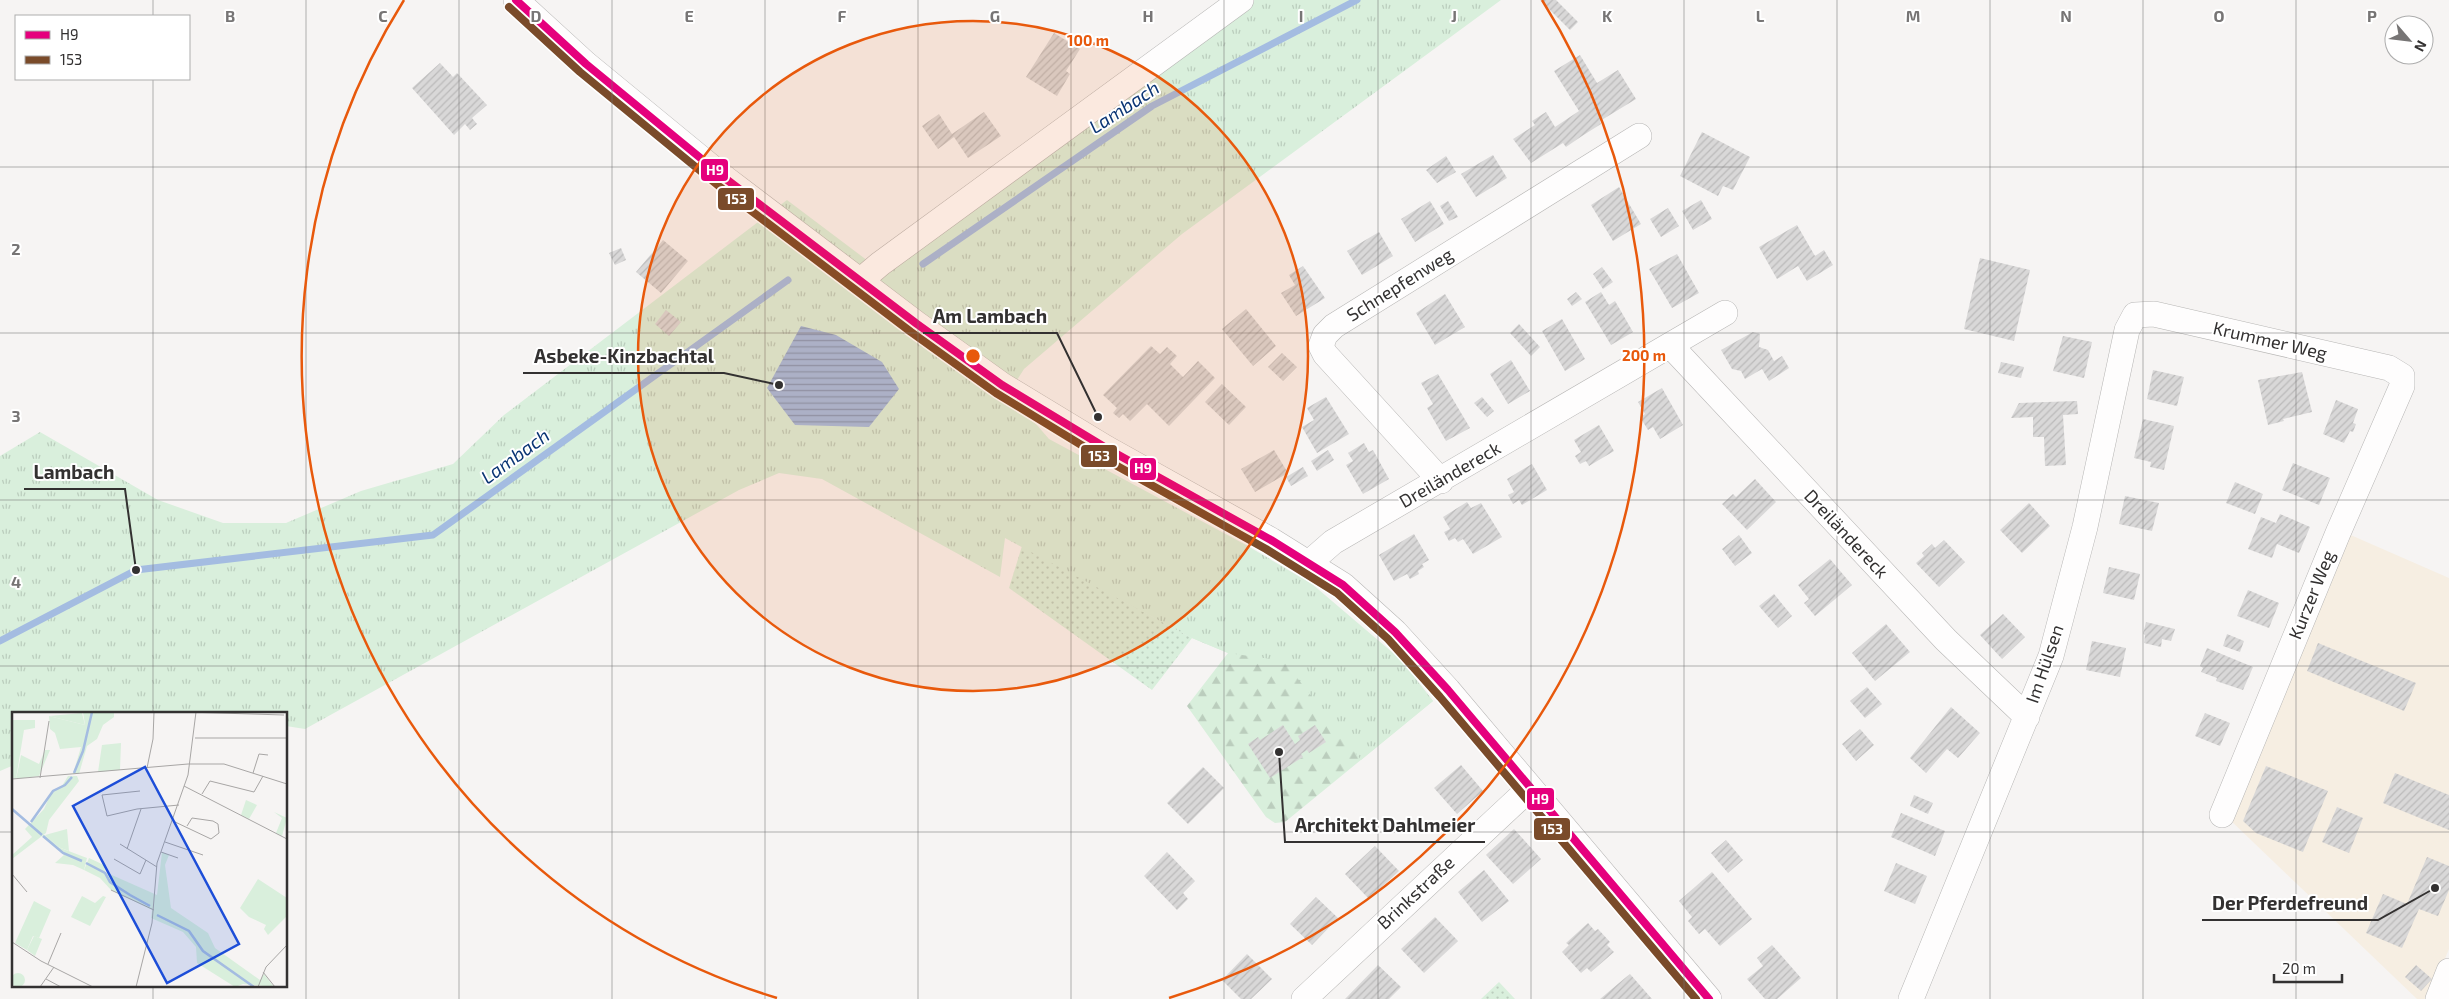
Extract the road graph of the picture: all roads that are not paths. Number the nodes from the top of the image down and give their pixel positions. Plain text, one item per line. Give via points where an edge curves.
1 (516, 0) edge
2 (1241, 0) edge
3 (1639, 136) dead end
4 (860, 281) junction
5 (1725, 314) dead end
6 (2135, 315) joint
7 (1671, 346) junction
8 (2402, 376) joint
9 (1441, 481) junction
10 (1309, 563) junction
11 (2027, 716) junction
12 (1530, 788) junction
13 (2222, 815) dead end
14 (2449, 971) edge
15 (1304, 999) edge
16 (1709, 999) edge
17 (1911, 999) edge
18 (2438, 999) edge

1 - 4 street via 586,64 726,180
2 - 4 street
3 - 9 street, Schnepfenweg via 1334,326 1325,335 1322,346 1325,354
4 - 10 street via 1002,385
5 - 7 street, Dreiländereck
6 - 8 street, Krummer Weg via 2154,314 2389,368
6 - 11 street, Im Hülsen via 2127,330 2085,527 2056,637 2044,677
7 - 9 street, Dreiländereck
7 - 11 street, Dreiländereck via 1946,640
8 - 13 street, Kurzer Weg via 2402,386
9 - 10 street, Dreiländereck via 1333,542
10 - 12 street via 1343,585 1396,632
11 - 17 street, Im Hülsen
12 - 15 street, Brinkstraße
12 - 16 street
14 - 18 street

